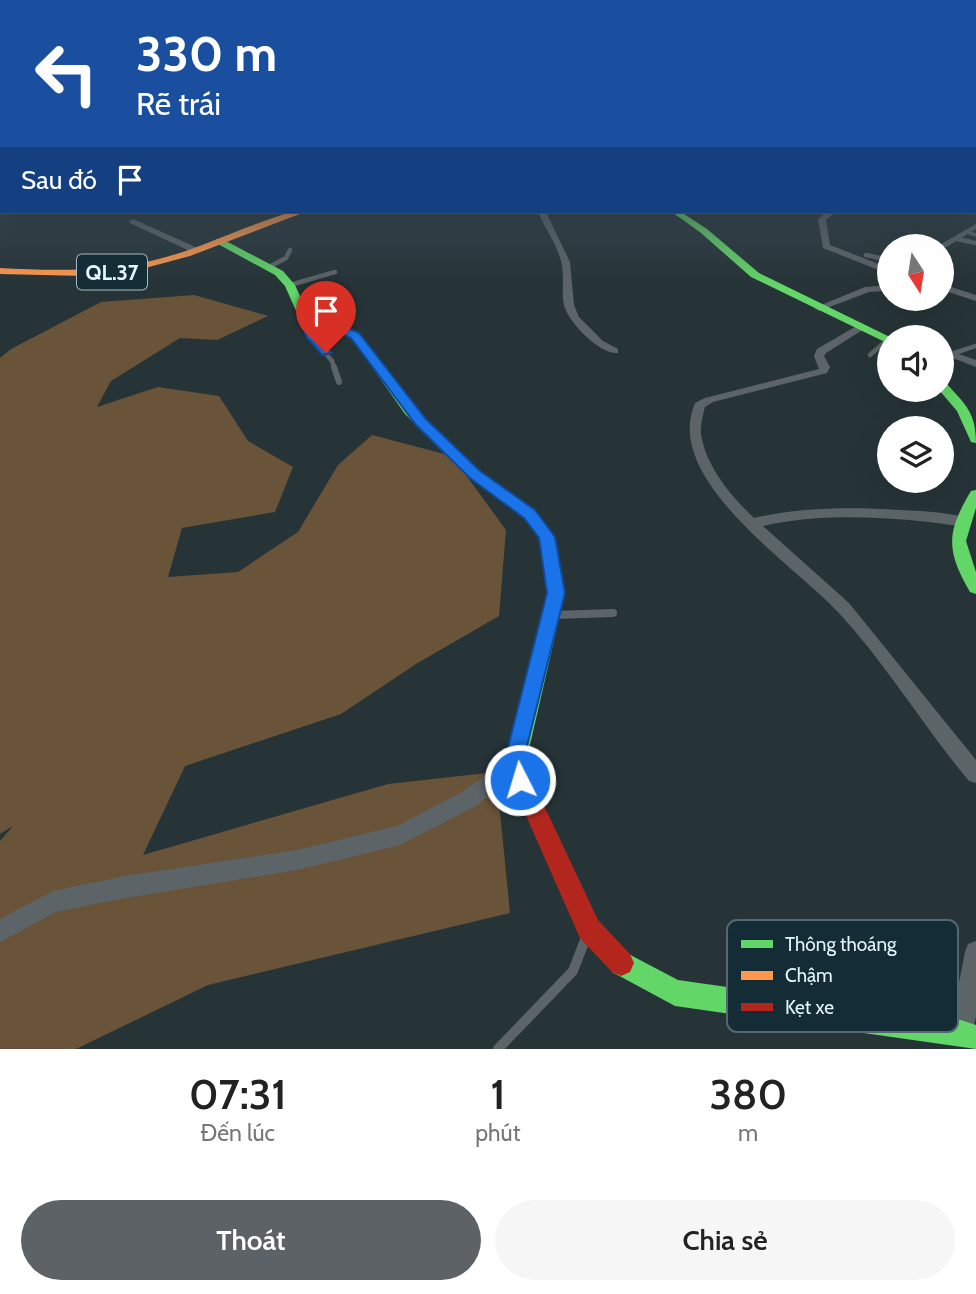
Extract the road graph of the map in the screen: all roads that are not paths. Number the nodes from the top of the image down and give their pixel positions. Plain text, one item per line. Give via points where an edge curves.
1 (292, 214) edge
2 (543, 214) edge
3 (679, 214) edge
4 (828, 214) edge
5 (133, 221) dead end
6 (976, 226) edge
7 (972, 233) edge
8 (957, 239) junction
9 (954, 240) edge
10 (219, 241) junction
11 (976, 243) edge
12 (290, 250) dead end
13 (197, 251) junction
14 (866, 255) dead end
15 (877, 257) edge
16 (877, 266) edge
17 (269, 267) junction
18 (0, 271) edge
19 (335, 272) dead end
20 (290, 285) junction
21 (877, 289) edge
22 (954, 291) edge
23 (976, 298) edge
24 (819, 308) junction
25 (307, 313) junction
26 (860, 327) junction
27 (877, 335) edge
28 (976, 346) edge
29 (877, 349) edge
30 (614, 351) dead end
31 (954, 351) edge
32 (870, 355) dead end
33 (954, 356) edge
34 (976, 364) edge
35 (339, 382) dead end
36 (954, 399) edge
37 (972, 418) edge
38 (976, 439) edge
39 (976, 495) edge
40 (959, 521) junction
41 (750, 524) junction
42 (976, 587) edge
43 (613, 613) dead end
44 (551, 615) junction
45 (514, 763) junction
46 (976, 774) edge
47 (589, 929) junction
48 (0, 931) edge
49 (976, 952) edge
50 (727, 1001) edge
51 (935, 1032) edge
52 (968, 1037) edge
53 (498, 1049) edge

1 - 10 main road, QL.37
2 - 30 street via 566,261 569,305 575,318 599,343
3 - 24 main road via 755,275
4 - 16 street via 822,219 826,246
5 - 13 street
6 - 7 street
7 - 8 street
8 - 9 street
8 - 11 lane
10 - 13 main road, QL.37
10 - 17 main road
12 - 17 lane via 286,258
13 - 18 main road, QL.37 via 95,275
14 - 15 lane
17 - 20 main road
19 - 20 lane
20 - 25 main road via 299,309
21 - 24 street
22 - 23 street
24 - 26 main road
25 - 35 lane via 312,337 332,361
25 - 44 main road via 355,335 421,422 475,475 540,525 547,537 555,579
26 - 27 main road
26 - 41 street via 821,351 818,356 825,367 820,372 699,405 695,413 698,448 728,500
28 - 31 lane
29 - 32 lane
33 - 34 street
36 - 37 main road
37 - 38 main road
39 - 40 main road
40 - 41 street via 883,515 800,516 771,517
40 - 42 main road via 963,569
41 - 46 street via 844,609
43 - 44 lane
44 - 45 main road
45 - 47 main road
45 - 48 street via 469,799 400,835 298,860 53,902
47 - 50 main road via 625,967 675,993
47 - 53 lane via 573,971
49 - 52 street
51 - 52 main road

